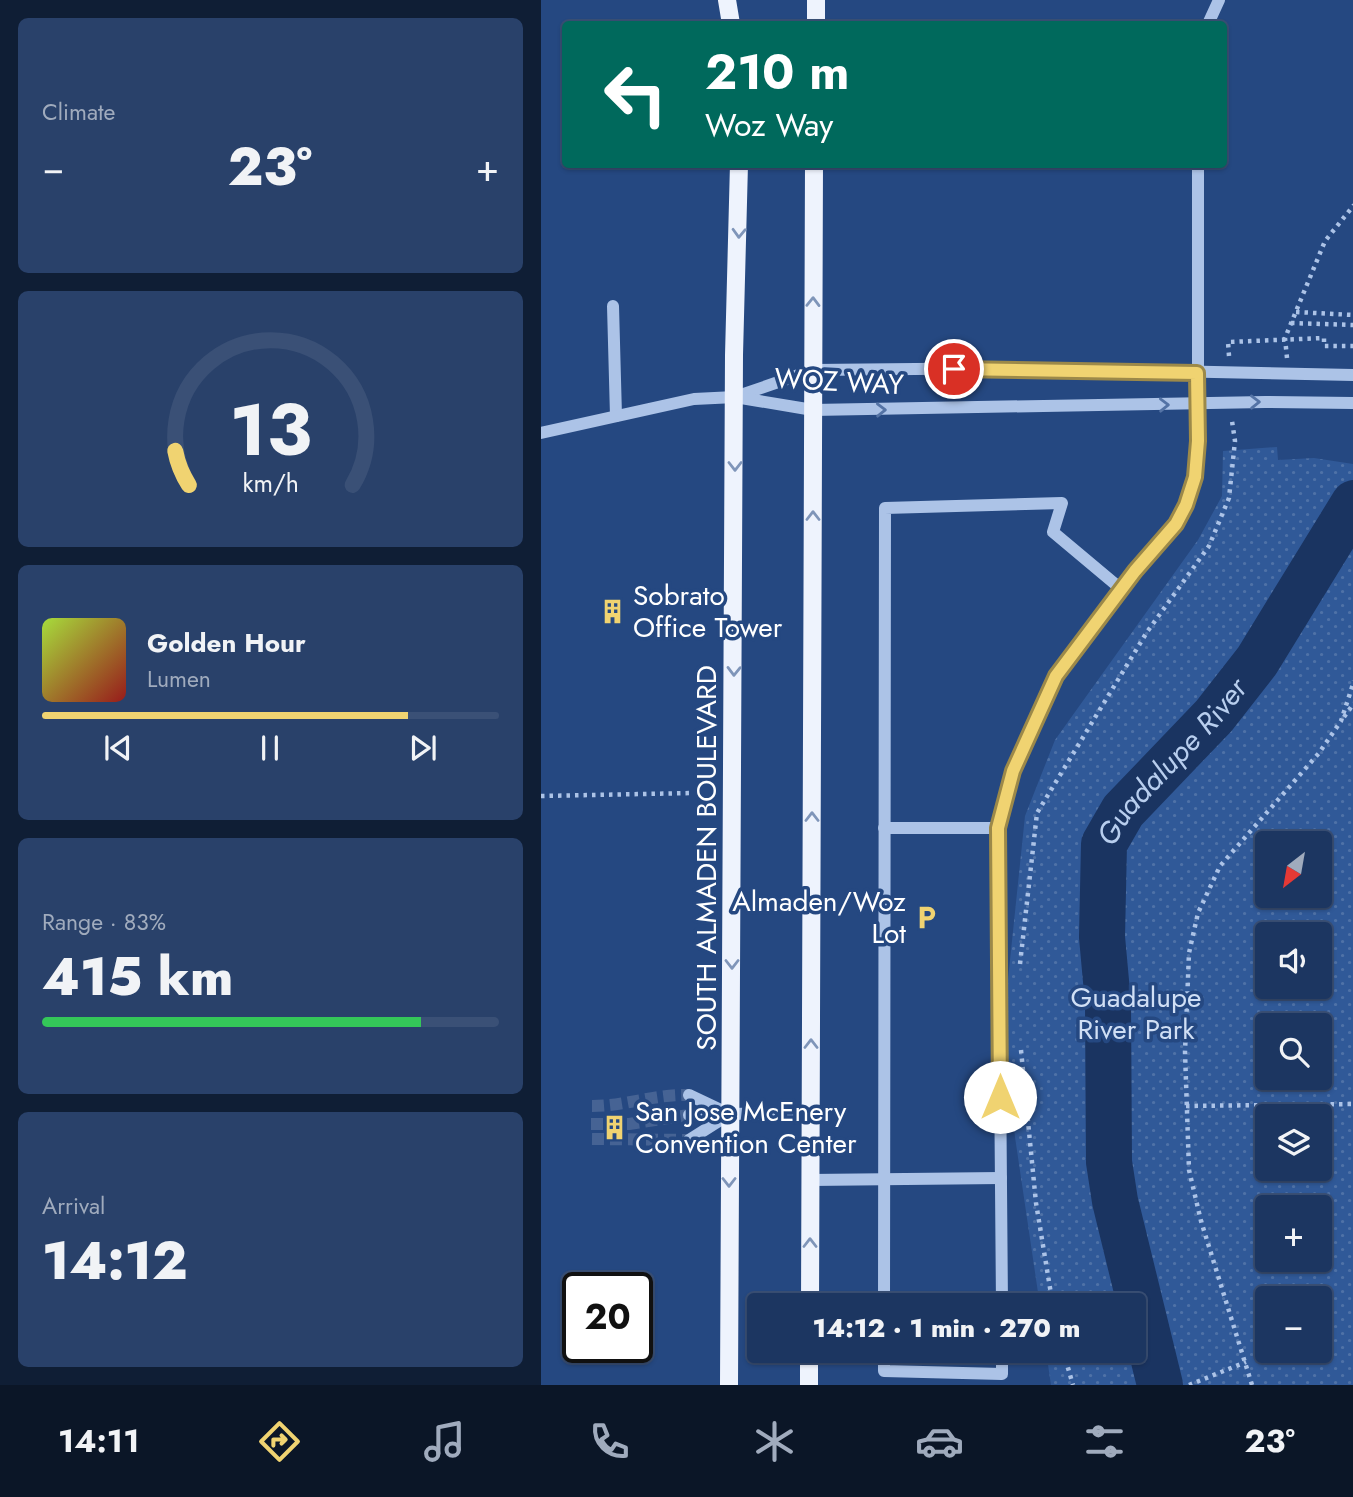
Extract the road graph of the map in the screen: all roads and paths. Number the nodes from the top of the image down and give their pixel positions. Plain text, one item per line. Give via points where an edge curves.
1 (727, 0) edge
2 (816, 0) edge
3 (1219, 0) edge
4 (730, 21) edge
5 (816, 21) edge
6 (1209, 21) edge
7 (739, 168) edge
8 (814, 168) edge
9 (1198, 168) edge
10 (1353, 205) edge
11 (613, 306) dead end
12 (1296, 312) junction
13 (1353, 315) edge
14 (1291, 323) junction
15 (1353, 325) edge
16 (1285, 338) junction
17 (1353, 346) edge
18 (813, 370) junction
19 (1197, 373) junction
20 (1229, 373) junction
21 (1347, 375) edge
22 (735, 397) junction
23 (1229, 402) junction
24 (1353, 404) edge
25 (1197, 405) junction
26 (813, 410) junction
27 (616, 416) junction
28 (541, 433) edge
29 (1121, 589) junction
30 (1353, 681) edge
31 (1353, 703) edge
32 (1341, 721) junction
33 (694, 793) dead end
34 (541, 796) edge
35 (884, 828) junction
36 (998, 828) junction
37 (1019, 974) dead end
38 (1020, 1041) dead end
39 (689, 1095) tunnel mouth
40 (1353, 1104) edge
41 (1186, 1106) junction
42 (811, 1112) junction
43 (730, 1114) junction
44 (689, 1115) tunnel mouth
45 (689, 1140) tunnel mouth
46 (1001, 1178) junction
47 (810, 1180) junction
48 (884, 1181) junction
49 (810, 1293) edge
50 (884, 1293) edge
51 (1002, 1293) edge
52 (1051, 1293) edge
53 (809, 1363) edge
54 (884, 1363) edge
55 (1002, 1363) edge
56 (1067, 1363) edge
57 (1246, 1363) junction
58 (729, 1385) edge
59 (809, 1385) edge
60 (1073, 1385) edge
61 (1189, 1385) edge
62 (1252, 1385) edge

1 - 4 main road
2 - 5 main road
3 - 6 street
7 -> 22 main road, SOUTH ALMADEN BOULEVARD
18 -> 8 main road
9 - 19 street
10 - 12 path via 1325,241
11 - 27 street
12 - 13 path
12 - 14 path
14 - 15 path
14 - 16 path
16 - 17 path via 1324,338 1324,346
16 - 20 path via 1228,342
18 - 19 street, WOZ WAY
18 - 22 street, WOZ WAY
18 - 26 main road
19 - 20 street, WOZ WAY
19 - 25 street
20 - 21 street, WOZ WAY
22 - 26 street, WOZ WAY
22 - 27 street via 694,399
22 -> 43 main road, SOUTH ALMADEN BOULEVARD
23 -> 24 street, WOZ WAY
23 - 25 street, WOZ WAY
23 - 37 path via 1235,441 1229,498 1209,547 1147,632 1037,813
26 -> 25 street, WOZ WAY
25 - 29 street via 1192,492 1176,524
42 -> 26 main road
27 - 28 street
29 - 35 street via 1053,531 1062,503 885,508
29 - 36 street via 1056,676 1013,771
30 - 32 path
31 - 32 path
32 - 41 path via 1298,779 1220,866 1198,913 1185,999
33 - 34 path
35 - 36 street
35 - 48 street
36 - 46 street
38 - 52 path via 1036,1203
39 - 43 street
40 - 41 path
41 - 57 path via 1195,1195
42 - 43 street
42 - 47 main road
43 - 44 street
43 - 45 street
43 -> 58 main road, SOUTH ALMADEN BOULEVARD
46 - 48 street
46 - 51 street
47 - 48 street
49 -> 47 main road
48 - 50 street
53 - 59 main road
54 - 55 street via 884,1371 1002,1374
56 - 60 path
57 - 61 path
57 - 62 path

